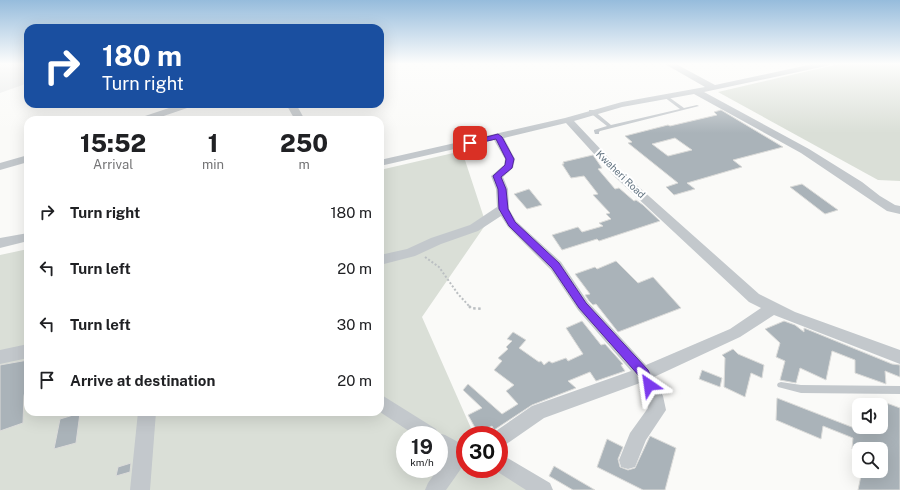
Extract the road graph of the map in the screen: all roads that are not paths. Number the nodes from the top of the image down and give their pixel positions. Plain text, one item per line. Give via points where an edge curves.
1 (719, 87) edge
2 (714, 88) joint
3 (699, 90) junction
4 (665, 96) junction
5 (697, 106) dead end
6 (178, 108) edge
7 (683, 109) junction
8 (591, 112) junction
9 (154, 116) edge
10 (568, 120) junction
11 (609, 126) junction
12 (597, 133) dead end
13 (498, 137) junction
14 (24, 159) edge
15 (384, 162) edge
16 (0, 167) edge
17 (503, 209) junction
18 (900, 210) edge
19 (24, 238) edge
20 (0, 243) edge
21 (384, 259) edge
22 (772, 309) junction
23 (24, 352) edge
24 (0, 357) edge
25 (900, 357) edge
26 (644, 374) junction
27 (781, 385) dead end
28 (900, 390) edge
29 (384, 405) edge
30 (147, 416) edge
31 (416, 426) edge
32 (508, 433) edge
33 (628, 460) dead end
34 (456, 462) edge
35 (508, 468) edge
36 (140, 490) edge
37 (435, 490) edge
38 (543, 490) edge

1 - 2 street
2 - 3 street
3 - 4 street
3 - 18 street via 821,157 881,202
4 - 7 lane
4 - 8 street
5 - 7 lane
6 - 9 street
7 - 11 lane
8 - 10 street
8 - 11 lane
10 - 13 street
10 - 22 street, Kwaheri Road via 619,175 754,298
11 - 12 lane via 596,131
13 - 15 street
13 - 17 street via 510,159 509,166 497,176 502,189
14 - 16 street
17 - 21 street via 474,228 410,253
17 - 26 street via 512,224 556,266 583,306
19 - 20 street
22 - 25 street, Kwaheri Road
22 - 26 street via 734,333
23 - 24 street
26 - 32 street via 538,412
26 - 33 street via 655,396 657,410 643,425
27 - 28 lane via 801,388
29 - 31 street
30 - 36 street
34 - 37 street
35 - 38 street

